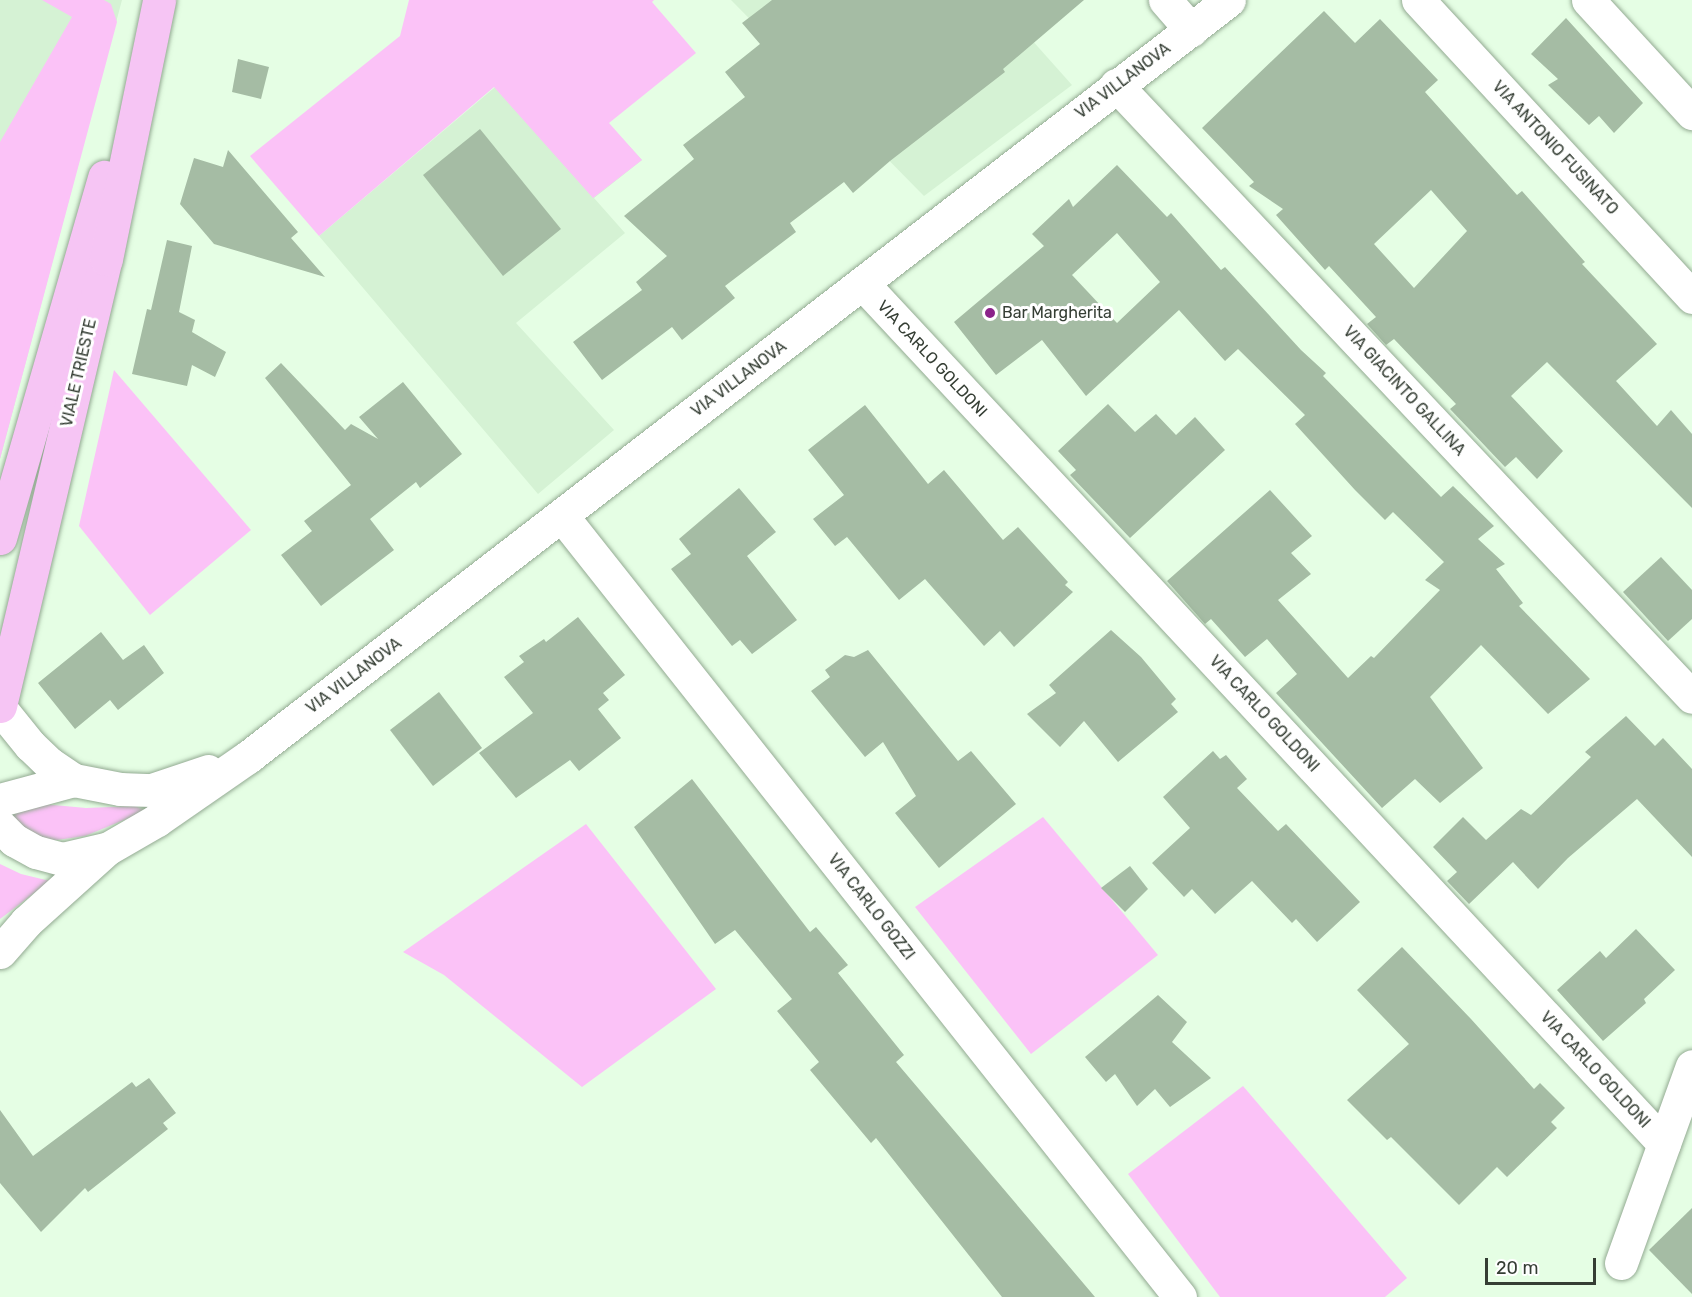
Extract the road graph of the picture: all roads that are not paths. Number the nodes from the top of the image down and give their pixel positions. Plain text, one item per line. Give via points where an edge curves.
1 (159, 0) edge
2 (1165, 0) edge
3 (1229, 0) edge
4 (1418, 0) edge
5 (1588, 0) edge
6 (1191, 30) junction
7 (150, 39) junction
8 (1116, 86) junction
9 (1692, 112) edge
10 (863, 284) junction
11 (1692, 297) edge
12 (5, 505) edge
13 (562, 516) junction
14 (0, 538) edge
15 (1692, 697) edge
16 (0, 707) edge
17 (248, 757) junction
18 (74, 780) junction
19 (0, 800) edge
20 (0, 826) edge
21 (107, 849) junction
22 (0, 952) edge
23 (1692, 1066) edge
24 (1664, 1144) junction
25 (1621, 1263) dead end
26 (1180, 1297) edge

1 - 7 main road, VIALE TRIESTE
2 - 6 street
3 - 6 street, VIA VILLANOVA
4 - 11 street, VIA ANTONIO FUSINATO
5 - 9 street
6 - 8 street, VIA VILLANOVA
7 - 12 main road, VIALE TRIESTE via 90,219
7 - 16 main road, VIALE TRIESTE via 105,259
8 - 10 street, VIA VILLANOVA
8 - 15 street, VIA GIACINTO GALLINA
10 - 13 street, VIA VILLANOVA
10 - 24 street, VIA CARLO GOLDONI
12 - 14 main road, VIALE TRIESTE
13 - 17 street, VIA VILLANOVA
13 - 26 street, VIA CARLO GOZZI
16 - 18 street, VIA VILLANOVA via 50,765
17 - 18 street, VIA VILLANOVA via 152,789 120,789
17 - 21 street, VIA VILLANOVA via 157,820
18 - 19 street, VIA VILLANOVA
20 - 21 street, VIA VILLANOVA via 14,840 36,852 62,859
21 - 22 street, VIA VILLANOVA via 26,922
23 - 24 street
24 - 25 street

